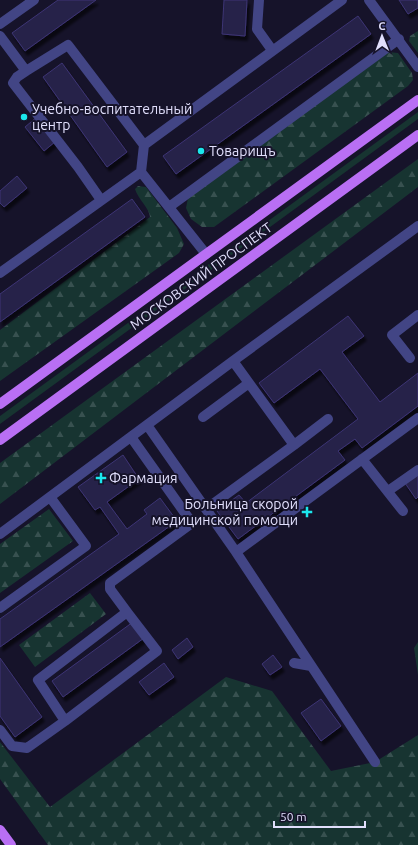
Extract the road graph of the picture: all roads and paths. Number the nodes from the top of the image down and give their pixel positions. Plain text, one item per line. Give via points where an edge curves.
1 (34, 0) edge
2 (259, 0) edge
3 (342, 0) edge
4 (369, 0) edge
5 (0, 24) edge
6 (0, 36) edge
7 (398, 39) junction
8 (272, 50) junction
9 (418, 67) edge
10 (26, 71) junction
11 (418, 100) edge
12 (418, 135) edge
13 (144, 145) junction
14 (142, 172) junction
15 (101, 200) junction
16 (169, 206) junction
17 (418, 226) edge
18 (206, 254) junction
19 (0, 273) edge
20 (418, 316) edge
21 (410, 358) dead end
22 (233, 361) junction
23 (249, 383) junction
24 (0, 404) edge
25 (202, 417) dead end
26 (418, 418) edge
27 (328, 419) dead end
28 (147, 425) junction
29 (131, 437) junction
30 (0, 440) edge
31 (294, 445) junction
32 (362, 459) junction
33 (418, 470) edge
34 (388, 491) junction
35 (50, 497) junction
36 (206, 509) junction
37 (403, 511) dead end
38 (0, 534) edge
39 (236, 552) junction
40 (0, 608) edge
41 (127, 612) junction
42 (294, 663) dead end
43 (311, 666) junction
44 (65, 721) junction
45 (0, 730) edge
46 (375, 762) dead end
47 (0, 830) edge
48 (11, 845) edge

1 - 5 lane
2 - 8 lane via 257,29
3 - 8 lane
4 - 7 lane
6 - 10 lane
7 - 9 lane
7 - 16 lane
8 - 13 lane
10 - 13 lane via 68,45
10 - 15 lane via 13,83 78,166
11 - 18 main road, МОСКОВСКИЙ ПРОСПЕКТ
12 - 30 main road, МОСКОВСКИЙ ПРОСПЕКТ
13 - 14 lane
14 - 15 lane
14 - 16 lane
15 - 19 lane
16 - 18 lane
17 - 22 lane
18 - 24 main road, МОСКОВСКИЙ ПРОСПЕКТ
20 - 21 lane via 392,334
22 - 23 lane
22 - 28 lane
23 - 25 lane
23 - 31 lane
26 - 32 lane
27 - 31 lane
28 - 29 lane
28 - 36 lane
29 - 35 lane
29 - 41 lane via 192,523 110,583 110,588
31 - 36 lane
32 - 34 lane
32 - 39 lane
33 - 34 lane
34 - 37 lane
35 - 38 lane
35 - 40 lane via 86,546
36 - 39 lane
39 - 43 lane
41 - 44 lane via 38,680
41 - 44 lane via 157,651
42 - 43 lane
43 - 46 lane
44 - 45 lane via 27,748 12,746
47 - 48 main road

